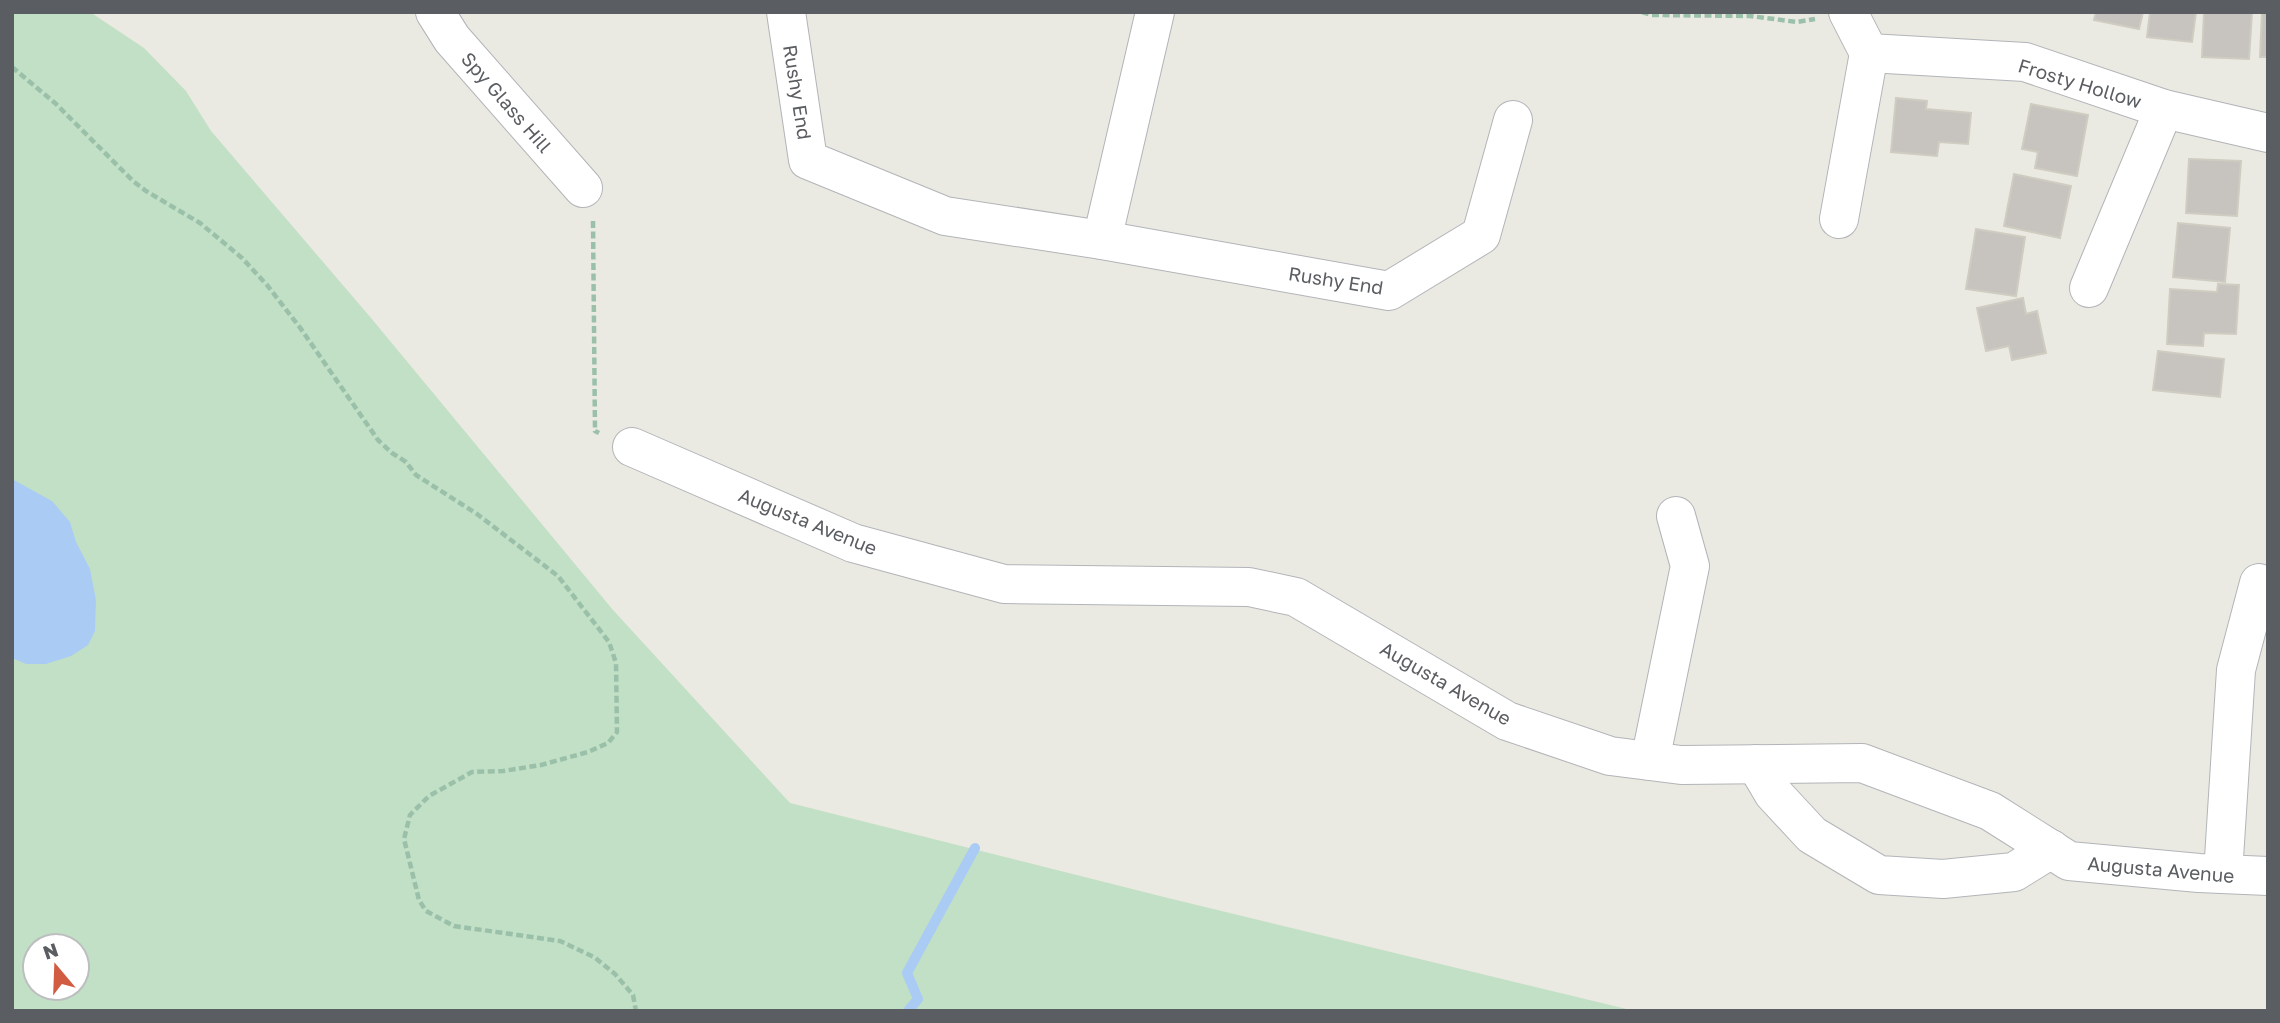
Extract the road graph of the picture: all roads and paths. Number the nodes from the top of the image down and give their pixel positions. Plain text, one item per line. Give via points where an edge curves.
1 (435, 12) edge
2 (786, 12) edge
3 (1155, 12) edge
4 (1642, 12) edge
5 (1848, 13) edge
6 (1869, 53) junction
7 (12, 67) edge
8 (2164, 109) junction
9 (1513, 120) dead end
10 (2268, 133) edge
11 (583, 188) joint
12 (1839, 219) dead end
13 (1102, 240) junction
14 (2089, 288) dead end
15 (632, 447) joint
16 (1676, 516) dead end
17 (2259, 583) dead end
18 (1650, 761) junction
19 (1756, 764) junction
20 (2051, 849) junction
21 (2223, 874) junction
22 (2268, 876) edge
23 (636, 1011) edge

1 - 11 street, Spy Glass Hill via 452,39
2 - 13 street, Rushy End via 808,160 945,216
3 - 13 street
4 - 5 path via 1797,22
5 - 6 street
6 - 8 street, Frosty Hollow via 2025,62
6 - 12 street
7 - 23 path via 133,181 200,223 242,258 276,294 378,440 416,475 477,514 558,576 609,642 616,663 617,732 608,743 541,765 472,772 429,796 410,815 404,839 426,911 454,926 560,941 594,957 633,995
8 - 10 street, Frosty Hollow
8 - 14 street, Frosty Hollow
9 - 13 street, Rushy End via 1481,235 1388,291
11 - 15 path via 593,215 595,432
15 - 18 street, Augusta Avenue via 853,543 1004,584 1248,587 1296,597 1507,721 1610,756
16 - 18 street via 1690,566
17 - 21 street via 2236,670
18 - 19 street, Augusta Avenue
19 - 20 street, Augusta Avenue via 1862,763 1990,811
19 - 20 street via 1773,793 1812,835 1878,875 1943,879 2014,872
20 - 21 street, Augusta Avenue via 2069,861
21 - 22 street, Augusta Avenue

